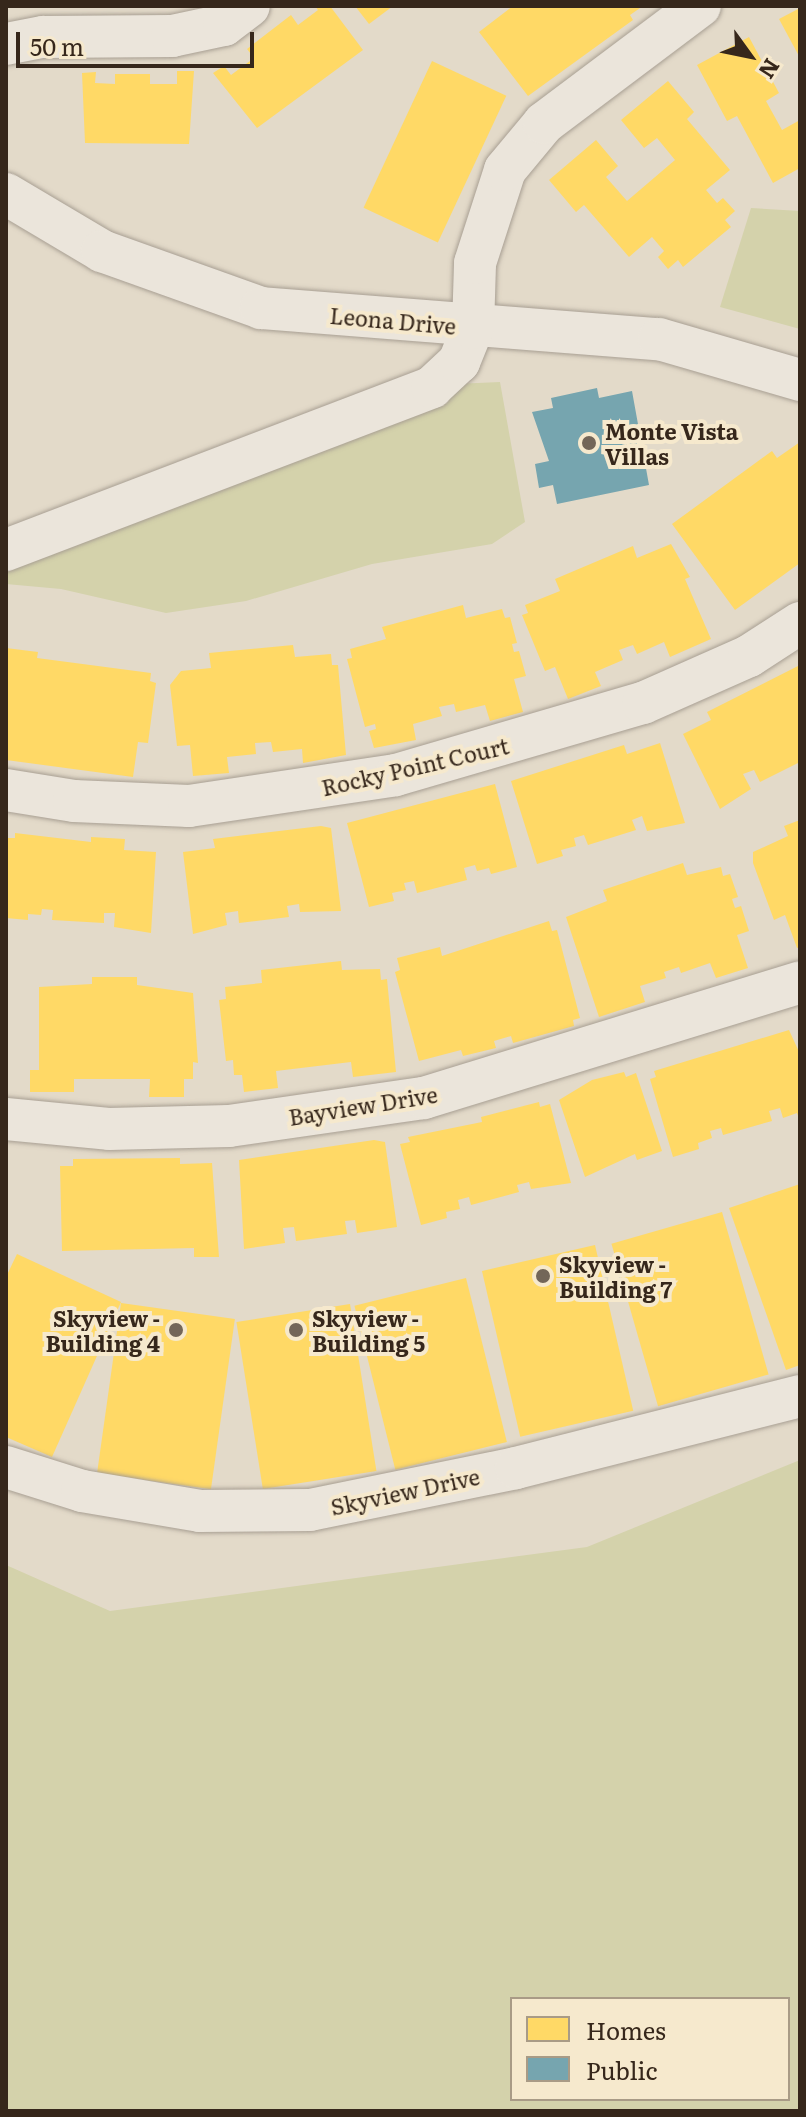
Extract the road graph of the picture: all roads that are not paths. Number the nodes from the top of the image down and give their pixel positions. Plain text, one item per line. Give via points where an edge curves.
1 (249, 6) edge
2 (700, 6) edge
3 (6, 44) edge
4 (6, 194) edge
5 (473, 328) junction
6 (800, 380) edge
7 (6, 550) edge
8 (800, 623) edge
9 (6, 790) edge
10 (800, 982) edge
11 (6, 1119) edge
12 (800, 1396) edge
13 (6, 1467) edge

1 - 3 street via 224,25 172,36 43,37
2 - 5 street via 544,123 505,170 475,263
4 - 5 street, Leona Drive via 102,251 261,308
5 - 6 street, Leona Drive via 571,329 659,339
5 - 7 street via 459,362 432,387
8 - 9 street, Rocky Point Court via 749,656 643,703 396,775 189,806 74,801
10 - 11 street, Bayview Drive via 424,1098 229,1126 109,1129
12 - 13 street, Skyview Drive via 516,1468 310,1510 200,1511 82,1491

